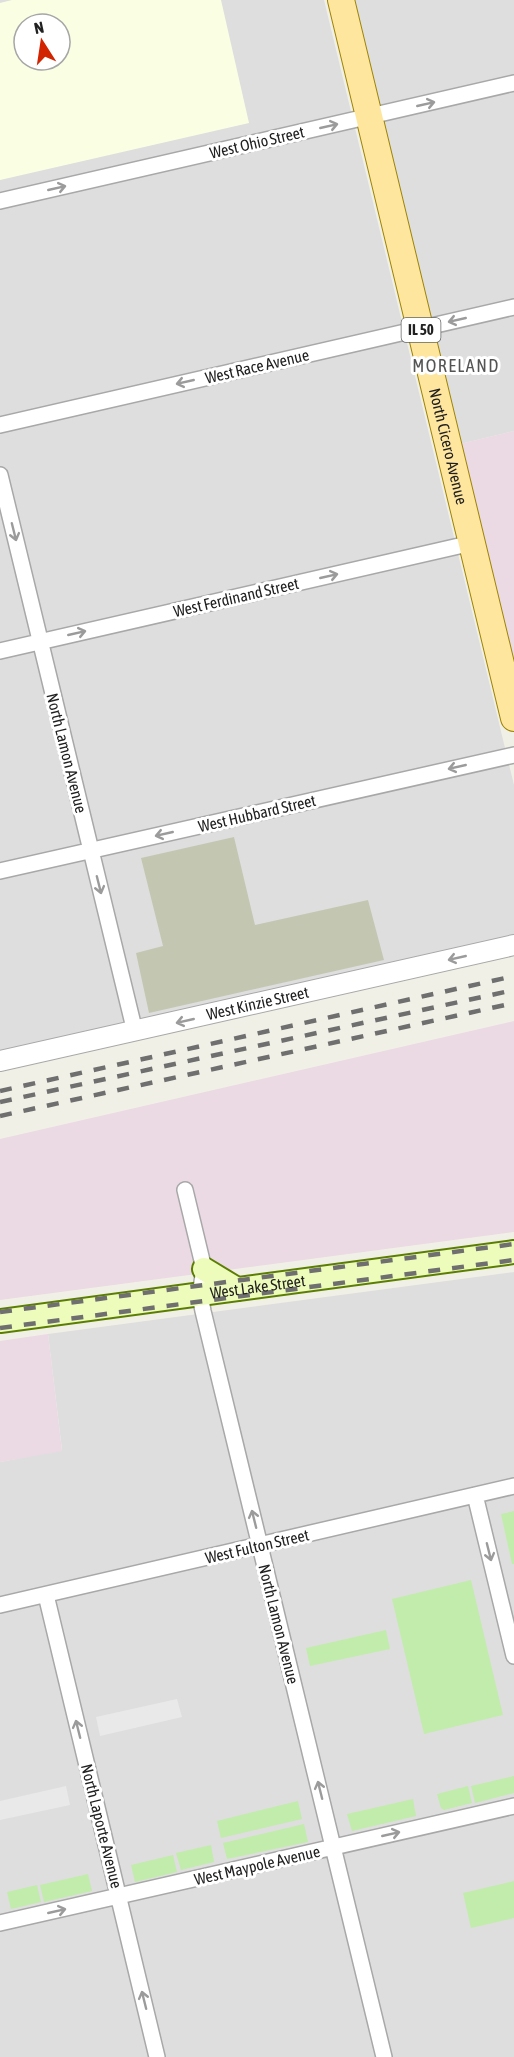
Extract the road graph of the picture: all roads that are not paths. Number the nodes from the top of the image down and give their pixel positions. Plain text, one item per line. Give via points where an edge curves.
1 (341, 0) edge
2 (514, 83) edge
3 (369, 117) junction
4 (0, 201) edge
5 (514, 307) edge
6 (420, 328) junction
7 (0, 425) edge
8 (0, 475) edge
9 (472, 543) junction
10 (40, 642) junction
11 (0, 651) edge
12 (514, 718) edge
13 (514, 754) edge
14 (91, 851) junction
15 (0, 871) edge
16 (514, 945) edge
17 (135, 1032) junction
18 (0, 1061) edge
19 (185, 1190) dead end
20 (514, 1252) edge
21 (204, 1269) junction
22 (237, 1289) junction
23 (200, 1294) junction
24 (0, 1321) edge
25 (514, 1486) edge
26 (475, 1495) junction
27 (260, 1545) junction
28 (46, 1595) junction
29 (0, 1605) edge
30 (514, 1656) edge
31 (514, 1806) edge
32 (334, 1847) junction
33 (119, 1896) junction
34 (0, 1923) edge
35 (157, 2057) edge
36 (384, 2057) edge

1 - 3 main road, North Cicero Avenue / IL 50
3 -> 2 street, West Ohio Street
4 -> 3 street, West Ohio Street
3 - 6 main road, North Cicero Avenue / IL 50
5 -> 6 street, West Race Avenue
6 -> 7 street, West Race Avenue
6 - 9 main road, North Cicero Avenue / IL 50
8 -> 10 street, North Lamon Avenue
10 -> 9 street, West Ferdinand Street
9 - 12 main road, North Cicero Avenue / IL 50
10 - 11 street, West Ferdinand Street
10 - 14 street, North Lamon Avenue
13 -> 14 street, West Hubbard Street
14 - 15 street, West Hubbard Street
14 -> 17 street, North Lamon Avenue
16 -> 17 street, West Kinzie Street
17 - 18 street, West Kinzie Street
19 - 21 street, North Lamon Avenue
20 - 22 main road, West Lake Street
21 - 22 main road
21 - 23 street, North Lamon Avenue
22 - 23 main road, West Lake Street
23 - 24 main road, West Lake Street
27 -> 23 street, North Lamon Avenue
25 - 26 street, West Fulton Street
26 - 27 street, West Fulton Street
26 -> 30 street
27 - 28 street, West Fulton Street
32 -> 27 street, North Lamon Avenue
28 - 29 street, West Fulton Street
33 -> 28 street, North Laporte Avenue
32 -> 31 street, West Maypole Avenue
32 - 33 street, West Maypole Avenue
32 - 36 street, North Lamon Avenue
34 -> 33 street, West Maypole Avenue
35 -> 33 street, North Laporte Avenue

